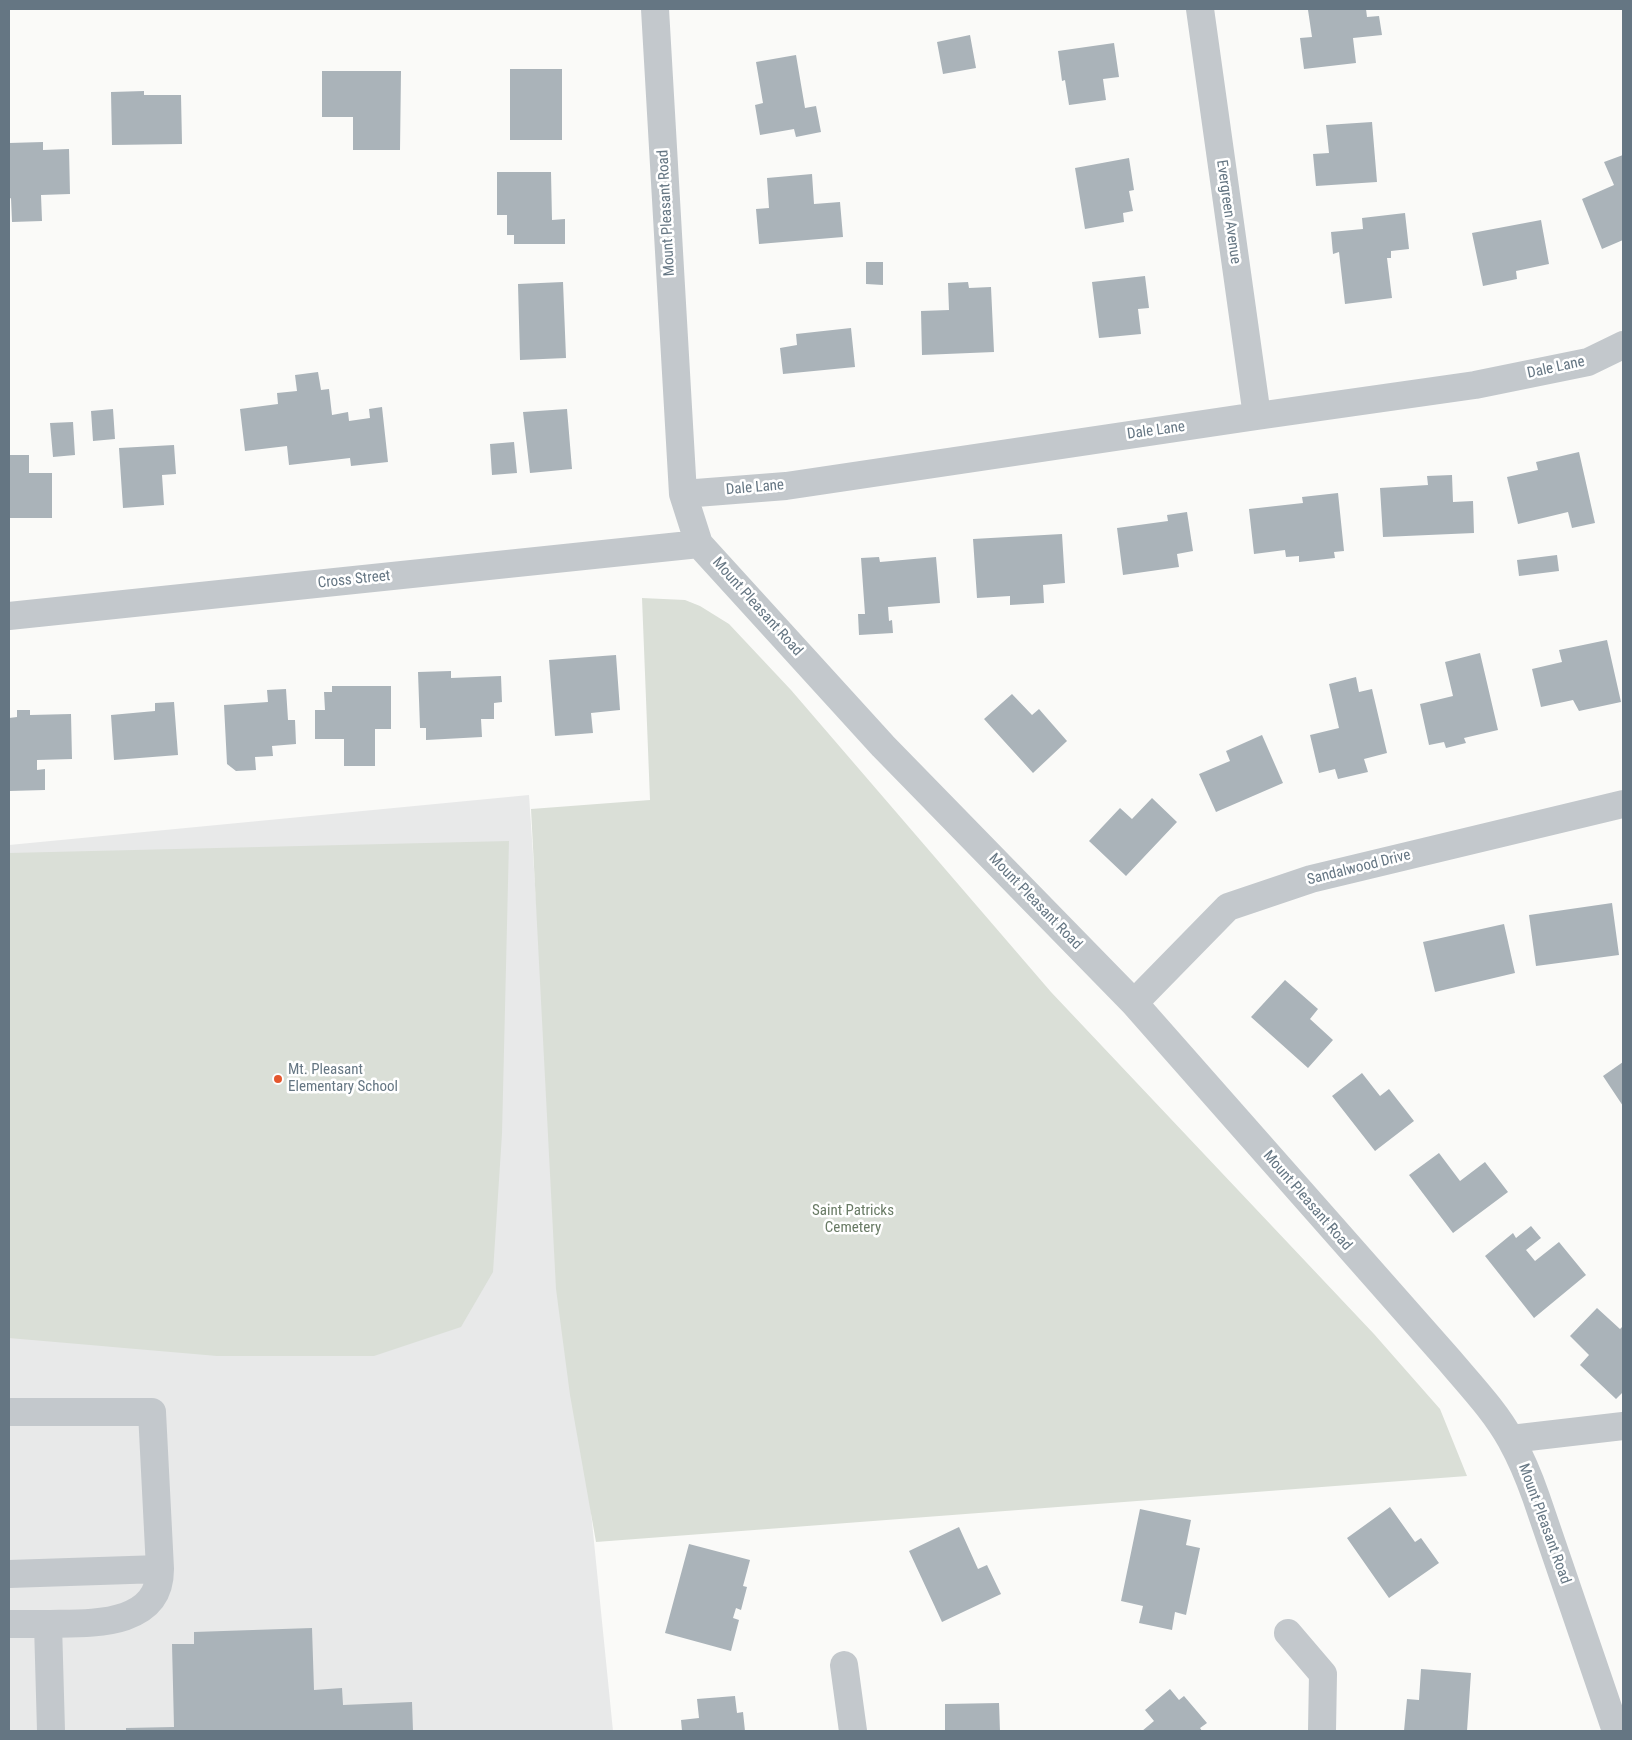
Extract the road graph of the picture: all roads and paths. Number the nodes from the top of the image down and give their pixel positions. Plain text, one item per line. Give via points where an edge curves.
1 (655, 9) edge
2 (1200, 9) edge
3 (1623, 345) edge
4 (1257, 416) junction
5 (683, 494) junction
6 (699, 544) junction
7 (9, 616) edge
8 (1623, 804) edge
9 (1134, 1003) junction
10 (9, 1412) edge
11 (1623, 1426) edge
12 (1511, 1439) junction
13 (160, 1570) junction
14 (9, 1574) edge
15 (9, 1624) edge
16 (48, 1624) junction
17 (1288, 1633) dead end
18 (844, 1665) dead end
19 (51, 1731) edge
20 (853, 1731) edge
21 (1322, 1731) edge
22 (1616, 1731) edge

1 - 5 street, Mount Pleasant Road
2 - 4 street, Evergreen Avenue
3 - 4 street, Dale Lane via 1588,362 1475,385
4 - 5 street, Dale Lane via 786,486
5 - 6 street, Mount Pleasant Road
6 - 7 street, Cross Street
6 - 9 street, Mount Pleasant Road via 883,746
8 - 9 street, Sandalwood Drive via 1311,878 1228,907
9 - 12 street, Mount Pleasant Road via 1450,1361
10 - 13 street via 152,1412
11 - 12 street
12 - 22 street, Mount Pleasant Road via 1536,1496
13 - 14 street
13 - 16 street via 148,1604 128,1616 104,1621
15 - 16 street
16 - 19 street
17 - 21 street via 1323,1674
18 - 20 street

